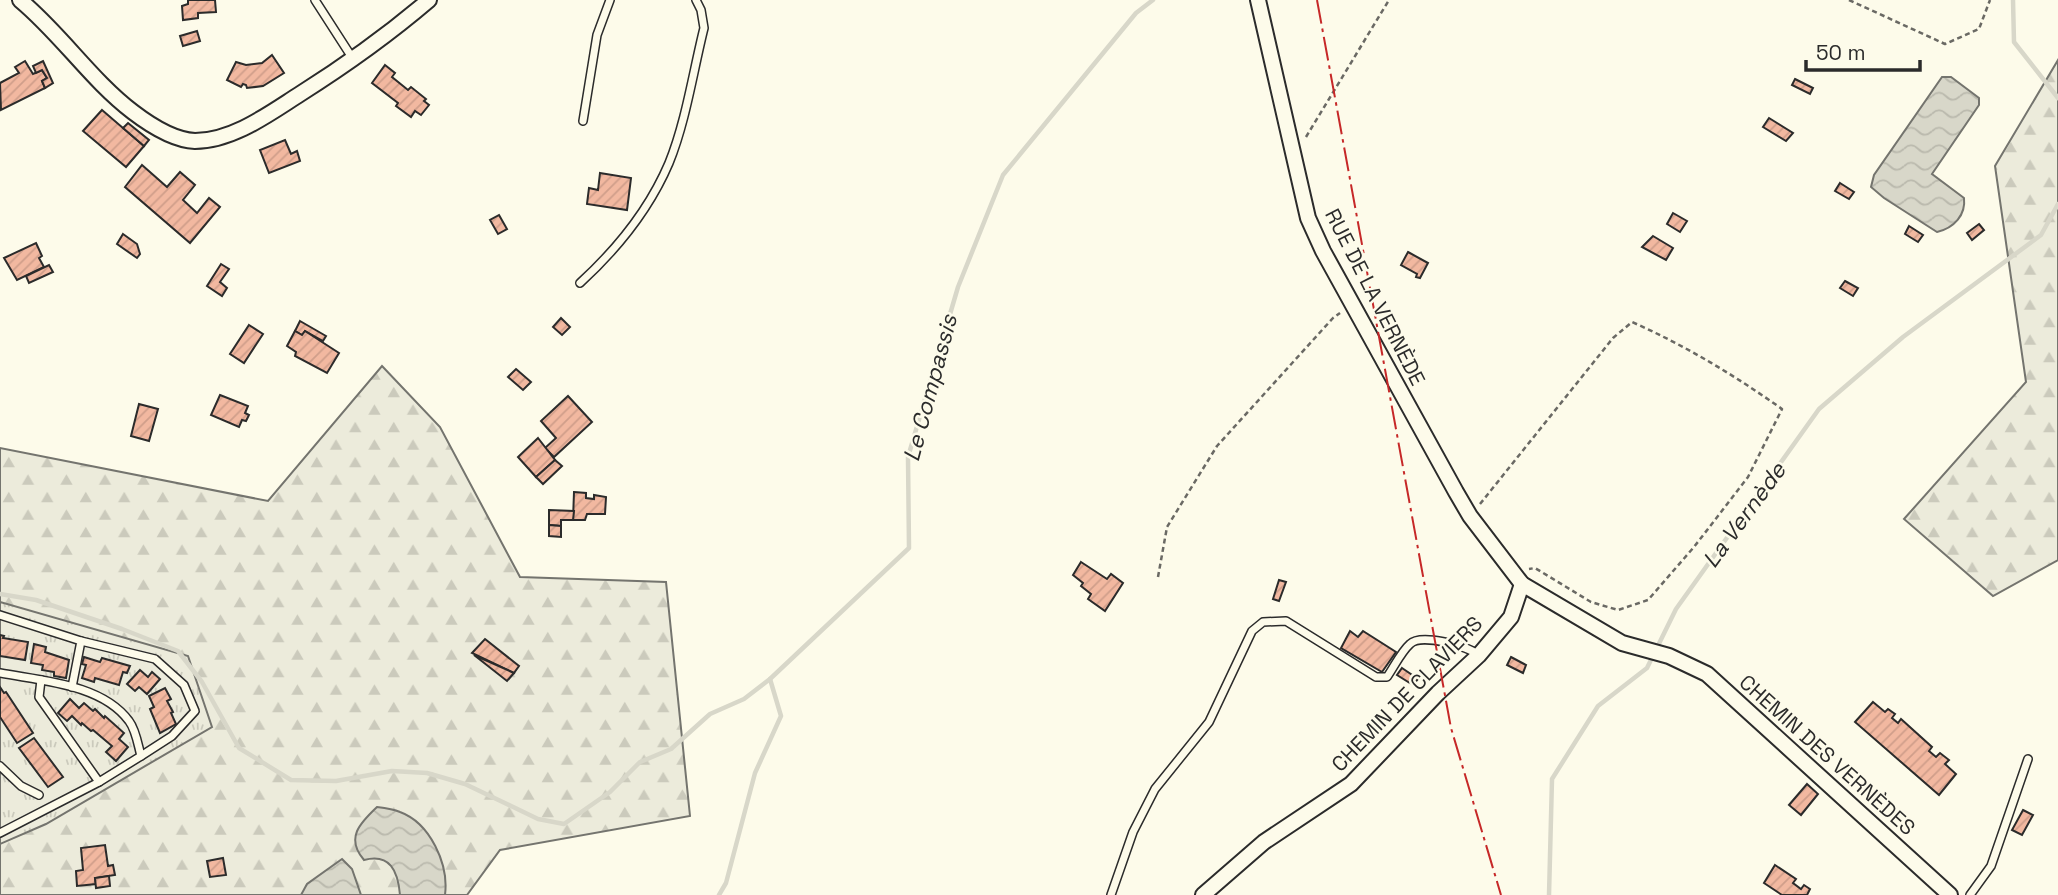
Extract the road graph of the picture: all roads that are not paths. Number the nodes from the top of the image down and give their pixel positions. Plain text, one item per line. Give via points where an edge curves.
1 (20, 0) edge
2 (315, 0) edge
3 (429, 0) edge
4 (610, 0) edge
5 (696, 0) edge
6 (1258, 0) edge
7 (354, 60) junction
8 (583, 121) dead end
9 (580, 283) dead end
10 (1522, 584) junction
11 (0, 615) edge
12 (81, 641) junction
13 (1479, 655) junction
14 (0, 673) edge
15 (41, 680) junction
16 (72, 687) junction
17 (141, 756) junction
18 (2028, 759) dead end
19 (0, 766) edge
20 (99, 782) junction
21 (39, 795) dead end
22 (0, 833) edge
23 (1111, 895) edge
24 (1203, 895) edge
25 (1950, 895) edge
26 (1970, 895) edge

1 - 7 street via 133,112 162,131 192,141 216,139 261,119
2 - 7 lane
3 - 7 street
4 - 8 lane via 597,35
5 - 9 lane via 704,28 669,163 645,208 608,257
6 - 10 street, RUE DE LA VERNÈDE via 1308,218 1351,305 1471,516
10 - 13 street, CHEMIN DE CLAVIERS via 1511,617
10 - 25 street, CHEMIN DES VERNÈDES via 1622,643 1669,656 1707,674
11 - 12 lane
12 - 16 lane
12 - 17 lane via 155,659 184,685 195,711 172,736
13 - 23 lane via 1470,648 1420,638 1410,643 1387,677 1376,677 1286,621 1263,622 1252,631 1209,722 1155,789 1133,832
13 - 24 street, CHEMIN DE CLAVIERS via 1352,784 1264,842
14 - 15 lane
15 - 16 lane
15 - 20 lane via 39,697
16 - 17 lane via 109,701 130,722
17 - 20 lane
18 - 26 lane via 1991,866
19 - 21 lane via 20,786
20 - 22 lane

